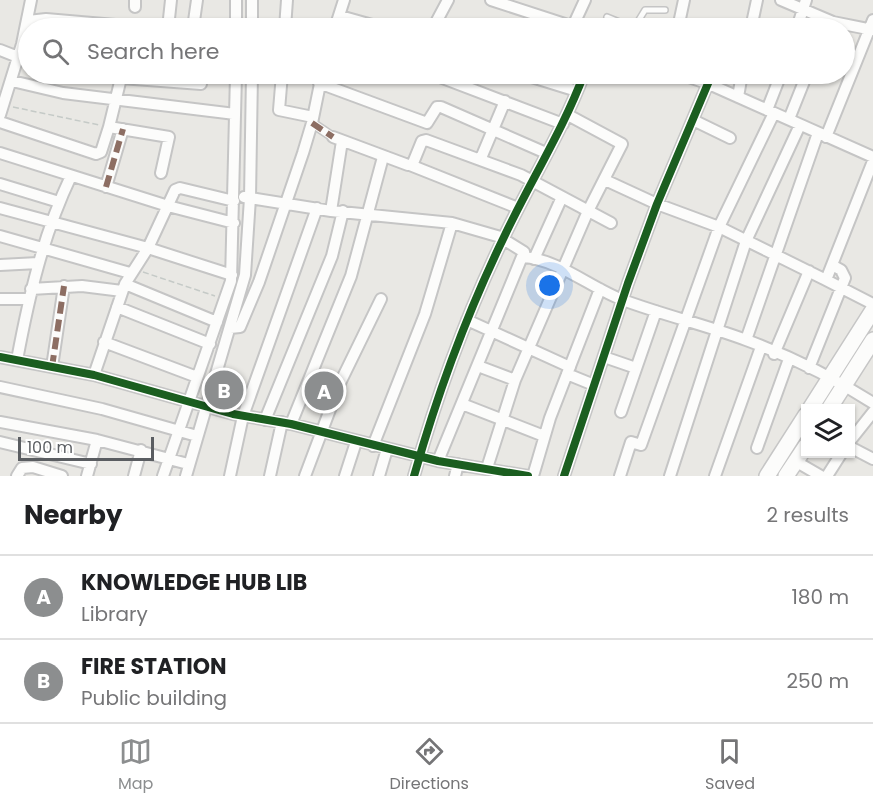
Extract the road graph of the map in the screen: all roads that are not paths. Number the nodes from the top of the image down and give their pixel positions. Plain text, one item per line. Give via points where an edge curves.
1 (31, 0) edge
2 (171, 0) edge
3 (197, 0) edge
4 (237, 0) edge
5 (252, 0) edge
6 (287, 0) edge
7 (344, 0) edge
8 (448, 0) edge
9 (491, 0) edge
10 (585, 0) edge
11 (684, 0) edge
12 (757, 0) edge
13 (780, 0) edge
14 (805, 5) edge
15 (664, 10) dead end
16 (340, 16) joint
17 (28, 18) edge
18 (169, 18) edge
19 (194, 18) edge
20 (236, 18) edge
21 (252, 18) edge
22 (286, 18) edge
23 (347, 18) edge
24 (438, 18) edge
25 (547, 18) edge
26 (578, 18) edge
27 (640, 18) edge
28 (680, 18) edge
29 (753, 18) edge
30 (819, 18) edge
31 (855, 25) edge
32 (872, 26) edge
33 (0, 51) edge
34 (18, 57) joint
35 (855, 63) edge
36 (119, 84) edge
37 (236, 84) edge
38 (252, 84) edge
39 (281, 84) edge
40 (319, 84) edge
41 (334, 84) edge
42 (459, 84) edge
43 (554, 84) edge
44 (580, 84) edge
45 (709, 84) edge
46 (718, 84) edge
47 (740, 84) edge
48 (778, 84) edge
49 (803, 84) edge
50 (845, 84) edge
51 (7, 87) edge
52 (577, 91) junction
53 (738, 97) junction
54 (114, 99) junction
55 (505, 101) junction
56 (770, 111) junction
57 (1, 113) edge
58 (236, 114) junction
59 (566, 119) junction
60 (789, 119) junction
61 (313, 120) junction
62 (693, 120) junction
63 (800, 125) junction
64 (109, 126) junction
65 (123, 129) junction
66 (493, 129) junction
67 (822, 135) junction
68 (730, 138) dead end
69 (338, 139) junction
70 (0, 153) edge
71 (546, 153) junction
72 (383, 157) junction
73 (481, 158) junction
74 (873, 159) edge
75 (410, 165) junction
76 (161, 173) dead end
77 (71, 176) junction
78 (532, 180) junction
79 (605, 180) junction
80 (0, 184) edge
81 (106, 187) junction
82 (562, 197) junction
83 (250, 198) junction
84 (234, 199) junction
85 (59, 202) junction
86 (285, 202) junction
87 (657, 204) junction
88 (168, 206) junction
89 (0, 208) edge
90 (317, 208) junction
91 (518, 208) junction
92 (337, 211) junction
93 (588, 212) junction
94 (368, 213) junction
95 (52, 222) junction
96 (234, 223) junction
97 (452, 223) junction
98 (610, 223) dead end
99 (719, 227) junction
100 (0, 236) edge
101 (503, 238) junction
102 (746, 241) junction
103 (42, 248) junction
104 (148, 248) junction
105 (774, 254) junction
106 (528, 258) junction
107 (38, 263) junction
108 (0, 265) edge
109 (832, 265) junction
110 (564, 270) junction
111 (809, 271) junction
112 (232, 275) junction
113 (128, 279) junction
114 (826, 280) junction
115 (64, 286) junction
116 (842, 288) junction
117 (600, 290) junction
118 (30, 294) junction
119 (0, 299) edge
120 (381, 299) dead end
121 (623, 300) junction
122 (873, 304) edge
123 (117, 307) junction
124 (873, 310) edge
125 (656, 311) junction
126 (467, 320) junction
127 (685, 321) junction
128 (218, 322) junction
129 (230, 328) junction
130 (716, 331) junction
131 (491, 332) junction
132 (746, 340) junction
133 (873, 340) edge
134 (104, 342) junction
135 (210, 344) junction
136 (761, 347) junction
137 (529, 349) junction
138 (774, 354) junction
139 (0, 357) edge
140 (604, 357) junction
141 (868, 357) edge
142 (789, 359) junction
143 (17, 360) junction
144 (478, 366) junction
145 (52, 367) junction
146 (636, 368) junction
147 (809, 368) junction
148 (568, 371) junction
149 (94, 375) junction
150 (197, 377) junction
151 (515, 380) junction
152 (836, 382) junction
153 (594, 385) junction
154 (0, 387) edge
155 (188, 400) junction
156 (462, 404) junction
157 (814, 404) edge
158 (830, 404) edge
159 (873, 404) edge
160 (204, 406) junction
161 (621, 412) dead end
162 (873, 412) edge
163 (243, 416) junction
164 (501, 419) junction
165 (265, 420) junction
166 (0, 422) edge
167 (286, 423) junction
168 (801, 424) edge
169 (178, 430) junction
170 (319, 433) junction
171 (855, 435) edge
172 (197, 436) junction
173 (544, 436) junction
174 (97, 440) junction
175 (0, 442) edge
176 (356, 442) junction
177 (373, 446) junction
178 (757, 448) dead end
179 (387, 449) junction
180 (141, 450) junction
181 (855, 450) edge
182 (801, 453) edge
183 (420, 456) junction
184 (169, 458) junction
185 (838, 458) edge
186 (873, 459) edge
187 (438, 461) junction
188 (795, 461) junction
189 (91, 464) junction
190 (188, 464) junction
191 (458, 464) junction
192 (487, 468) junction
193 (499, 473) edge
194 (17, 476) edge
195 (62, 476) edge
196 (87, 476) edge
197 (134, 476) edge
198 (163, 476) edge
199 (186, 476) edge
200 (230, 476) edge
201 (270, 476) edge
202 (305, 476) edge
203 (345, 476) edge
204 (379, 476) edge
205 (414, 476) edge
206 (455, 476) edge
207 (528, 476) edge
208 (533, 476) edge
209 (564, 476) edge
210 (620, 476) edge
211 (670, 476) edge
212 (715, 476) edge
213 (767, 476) edge
214 (786, 476) edge
215 (821, 476) edge
216 (827, 476) edge

1 - 17 street
2 - 18 street
3 - 19 street
4 - 20 street
5 - 21 street
6 - 22 street
7 - 16 street
8 - 24 street
9 - 25 street
10 - 26 street
11 - 28 street
12 - 29 street
13 - 14 street
14 - 30 street
15 - 27 lane via 645,10
16 - 23 street
31 - 32 street
32 - 35 street
33 - 34 street
34 - 51 street
36 - 54 street
37 - 58 street
38 - 83 street
39 - 61 street via 279,110
40 - 61 street
41 - 66 street via 424,122 429,122 437,107 441,107
42 - 55 street
43 - 52 street
44 - 52 street
45 - 62 street
46 - 53 street
47 - 53 street
48 - 56 street
49 - 60 street
50 - 67 street
51 - 54 street
51 - 57 street
52 - 59 street
53 - 56 street
54 - 58 street
54 - 64 street
55 - 59 street
55 - 66 street
56 - 60 street
56 - 99 street
57 - 64 street via 96,154 101,152
58 - 84 street
59 - 71 street
59 - 79 street via 621,143
60 - 63 street
61 - 69 street
61 - 86 street
62 - 68 street
62 - 87 street
63 - 67 street
63 - 102 street
64 - 65 street
65 - 76 street via 169,137
65 - 81 street
66 - 71 street
66 - 73 street
67 - 74 street
67 - 105 street
69 - 72 street
69 - 92 street
70 - 77 street
71 - 78 street
72 - 75 street
72 - 94 street
73 - 75 street via 424,139
73 - 78 street
74 - 109 street
75 - 91 street
77 - 81 street
77 - 85 street
78 - 82 street
78 - 91 street
79 - 87 street
79 - 93 street
80 - 85 street
81 - 88 street
82 - 93 street
82 - 106 street
83 - 84 street
83 - 86 street
83 - 129 street via 245,275
84 - 88 street via 177,188
84 - 96 street
85 - 95 street
86 - 90 street
86 - 129 street via 245,315 238,328
87 - 99 street
87 - 121 street
88 - 96 street
88 - 104 street
89 - 95 street
90 - 92 street
90 - 163 street
91 - 101 street
92 - 94 street
92 - 165 street via 332,256
93 - 98 street
93 - 110 street
94 - 97 street
94 - 167 street via 351,276
95 - 103 street
95 - 104 street
96 - 112 street
97 - 101 street
97 - 177 street via 425,314
99 - 102 street
99 - 127 street
100 - 103 street
101 - 106 street
101 - 126 street
102 - 105 street
102 - 130 street
103 - 107 street
103 - 113 street
104 - 112 street
104 - 113 street
105 - 111 street
105 - 132 street
106 - 110 street
106 - 131 street
107 - 108 street
107 - 118 street
109 - 114 street
109 - 116 street via 844,274
110 - 117 street
110 - 137 street
111 - 114 street
111 - 138 street
112 - 128 street
113 - 115 street
113 - 123 street
113 - 128 street
114 - 116 street
115 - 118 street
115 - 145 street
116 - 122 street
116 - 147 street
117 - 121 street
117 - 148 street
118 - 119 street
118 - 143 street
120 - 170 street
121 - 125 street
121 - 140 street
123 - 134 street
123 - 135 street
124 - 152 main road
125 - 127 street
125 - 146 street
126 - 131 street
126 - 183 street
127 - 130 street
127 - 210 street via 641,445 632,442
128 - 135 street
129 - 160 street
130 - 132 street
130 - 211 street
131 - 137 street
131 - 144 street
132 - 136 street
133 - 141 main road
134 - 149 street
134 - 150 street
135 - 150 street
136 - 138 street
136 - 212 street
137 - 148 street
137 - 151 street
138 - 142 street
139 - 143 street
140 - 146 street
140 - 153 street
141 - 152 main road
142 - 147 street
142 - 178 street
143 - 145 street
144 - 151 street
144 - 156 street
145 - 149 street
146 - 161 street
147 - 152 street
148 - 153 street
148 - 173 street
149 - 155 street
150 - 155 street
151 - 164 street
152 - 157 main road
152 - 158 main road
152 - 159 street
153 - 209 street
154 - 169 street
155 - 160 street
155 - 169 street
156 - 164 street
156 - 187 street
160 - 163 street
160 - 172 street
162 - 171 street
163 - 165 street
163 - 200 street
164 - 173 street
164 - 192 street
165 - 167 street
166 - 174 street
167 - 170 street
167 - 201 street
168 - 213 main road
169 - 172 street
169 - 184 street
170 - 176 street
170 - 202 street
172 - 190 street
173 - 208 street
174 - 180 street
174 - 189 street
175 - 189 street
176 - 177 street
176 - 203 street
177 - 179 street
179 - 183 street
179 - 204 street
180 - 184 street
180 - 197 street
181 - 186 street
182 - 188 main road
183 - 187 street
183 - 205 street
184 - 190 street
184 - 198 street
185 - 216 street
187 - 191 street
188 - 214 main road
188 - 215 street
189 - 196 street
190 - 199 street
191 - 192 street
191 - 206 street
192 - 193 street
193 - 207 street
194 - 195 street via 28,466

